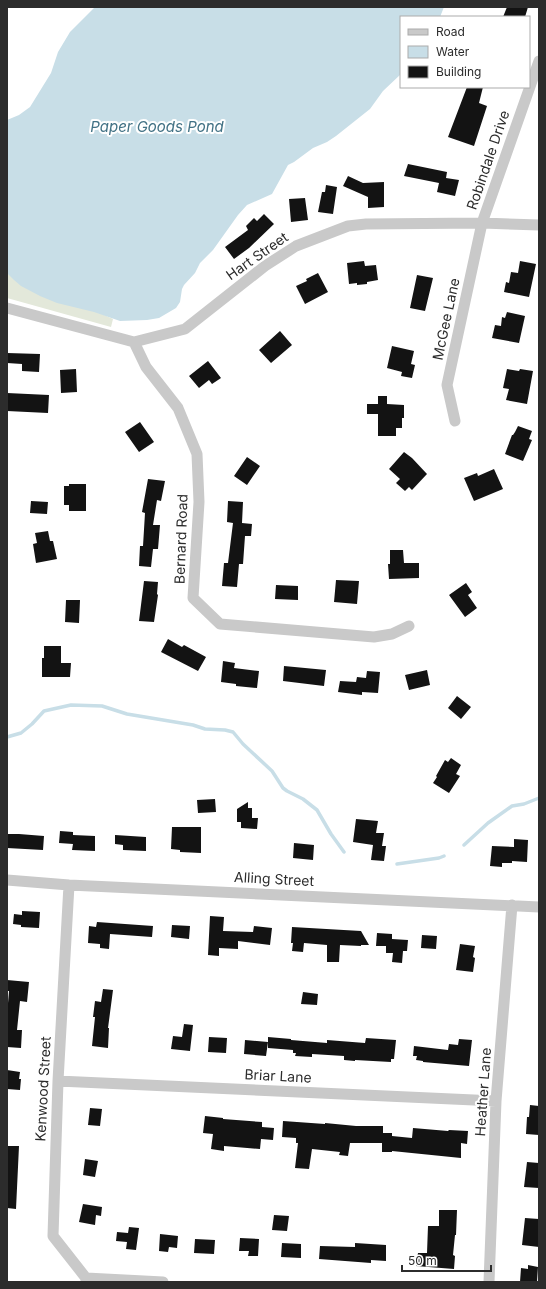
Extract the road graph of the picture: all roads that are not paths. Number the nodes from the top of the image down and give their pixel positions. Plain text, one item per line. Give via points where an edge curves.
1 (539, 61) edge
2 (530, 87) edge
3 (530, 88) edge
4 (482, 223) junction
5 (539, 225) edge
6 (7, 308) edge
7 (134, 342) junction
8 (455, 421) dead end
9 (409, 626) dead end
10 (7, 880) edge
11 (69, 885) junction
12 (512, 905) junction
13 (539, 907) edge
14 (58, 1081) junction
15 (496, 1101) junction
16 (86, 1280) edge
17 (163, 1282) edge
18 (489, 1282) edge

1 - 2 street, Robindale Drive
3 - 4 street, Robindale Drive
4 - 5 street, Hart Street
4 - 7 street, Hart Street via 366,224 333,231 296,246 265,266 185,329
4 - 8 street, McGee Lane via 447,385
6 - 7 street, Hart Street
7 - 9 street, Bernard Road via 146,367 178,408 196,454 199,502 193,598 220,624 374,637 392,634
10 - 11 street, Alling Street
11 - 12 street, Alling Street
11 - 14 street, Kenwood Street
12 - 13 street, Alling Street
12 - 15 street, Heather Lane
14 - 15 street, Briar Lane
14 - 16 street, Kenwood Street via 53,1236
15 - 18 street, Heather Lane
16 - 17 street

